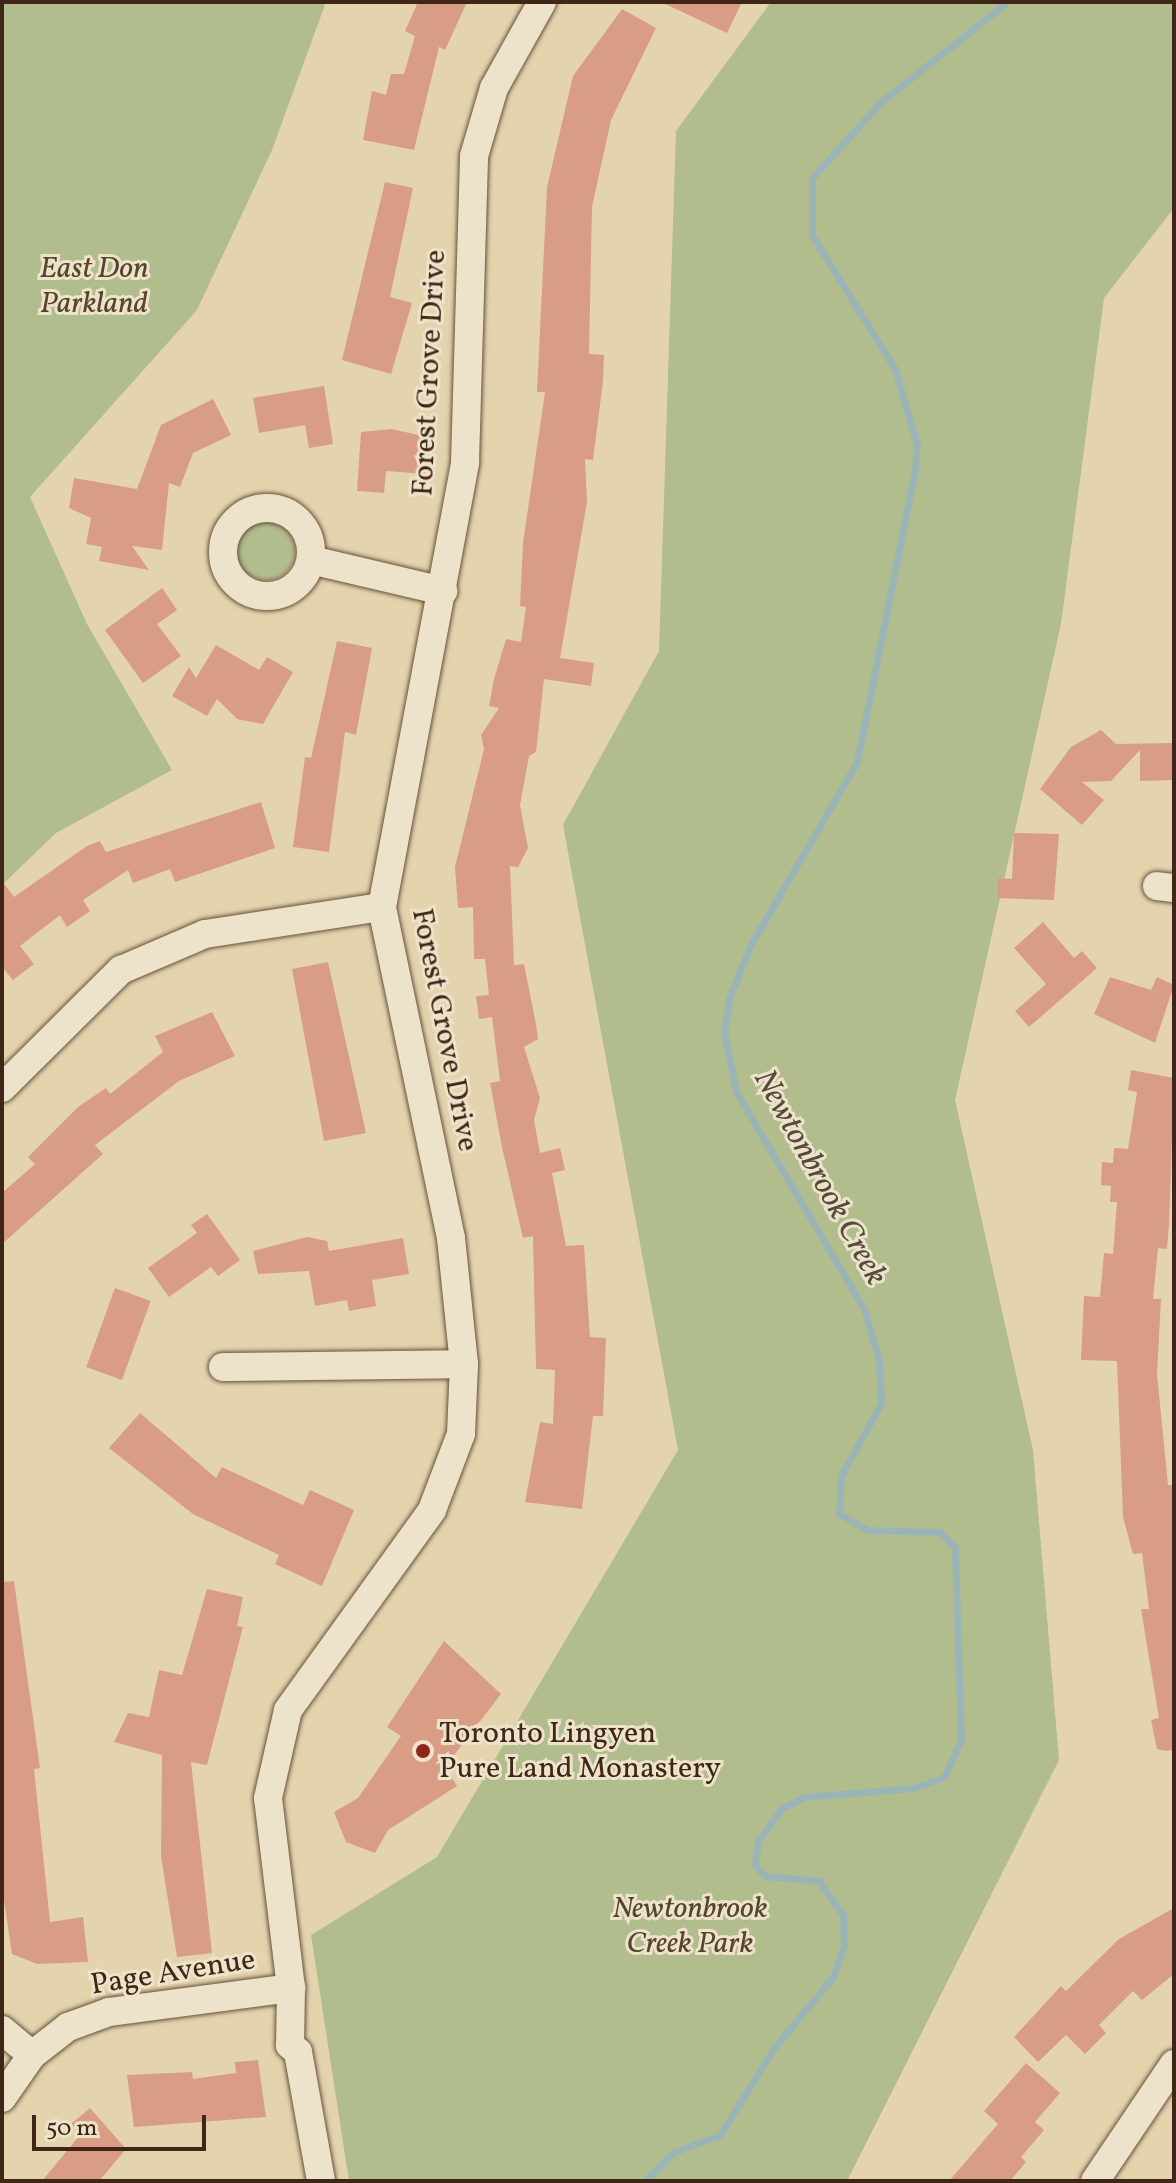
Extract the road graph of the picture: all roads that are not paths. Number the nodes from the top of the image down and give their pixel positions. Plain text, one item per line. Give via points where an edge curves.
1 (542, 2) edge
2 (311, 560) dead end
3 (443, 591) junction
4 (382, 907) junction
5 (2, 1088) edge
6 (464, 1364) junction
7 (223, 1367) dead end
8 (291, 1988) junction
9 (2, 2030) edge
10 (32, 2055) junction
11 (1173, 2066) edge
12 (2, 2098) edge
13 (321, 2181) edge
14 (1095, 2181) edge

1 - 3 street, Forest Grove Drive via 494,88 474,156 465,462
2 - 3 street
3 - 4 street, Forest Grove Drive
4 - 5 street via 205,934 121,970
4 - 6 street, Forest Grove Drive via 451,1238
6 - 7 street
6 - 8 street, Forest Grove Drive via 461,1434 432,1510 288,1710 268,1798
8 - 10 street, Page Avenue via 109,2012 68,2027
8 - 13 street, Forest Grove Drive via 290,2045 298,2052
9 - 10 street
10 - 12 street, Page Avenue
11 - 14 street

